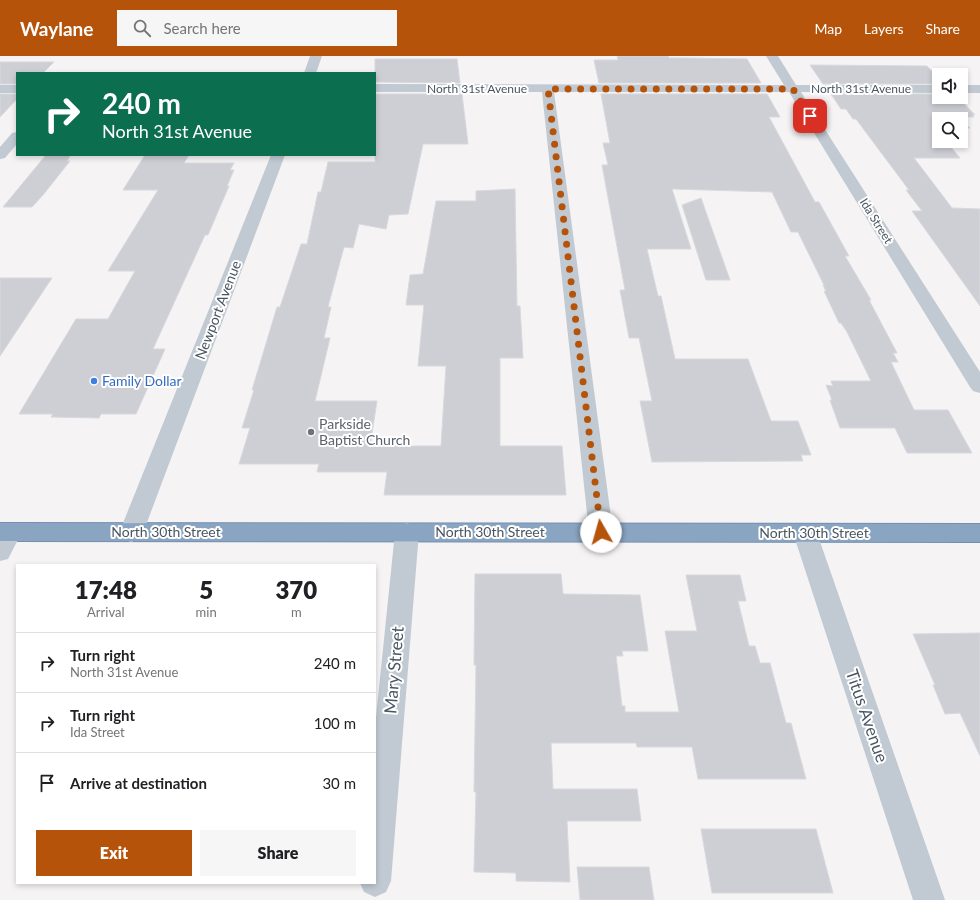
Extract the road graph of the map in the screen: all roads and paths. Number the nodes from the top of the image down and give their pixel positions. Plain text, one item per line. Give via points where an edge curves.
1 (316, 56) edge
2 (772, 56) edge
3 (310, 72) edge
4 (376, 88) edge
5 (0, 89) edge
6 (16, 89) edge
7 (548, 89) junction
8 (793, 89) junction
9 (932, 89) edge
10 (968, 89) edge
11 (980, 89) edge
12 (16, 137) edge
13 (0, 155) edge
14 (278, 156) edge
15 (980, 387) edge
16 (407, 532) junction
17 (601, 532) junction
18 (132, 533) junction
19 (805, 533) junction
20 (980, 533) edge
21 (3, 539) edge
22 (376, 871) edge
23 (375, 884) edge
24 (373, 900) edge
25 (930, 900) edge

1 - 3 street
2 - 8 street, Ida Street
4 - 7 street, North 31st Avenue
5 - 6 street
7 - 8 street, North 31st Avenue
7 - 17 street
8 - 9 street, North 31st Avenue
8 - 15 street, Ida Street
10 - 11 street
12 - 13 street
14 - 18 street, Newport Avenue
16 - 17 highway, North 30th Street
16 - 18 highway, North 30th Street
16 - 22 street, Mary Street
17 - 19 highway, North 30th Street
18 - 21 highway, North 30th Street
19 - 20 highway, North 30th Street
19 - 25 street, Titus Avenue
23 - 24 street, Mary Street

